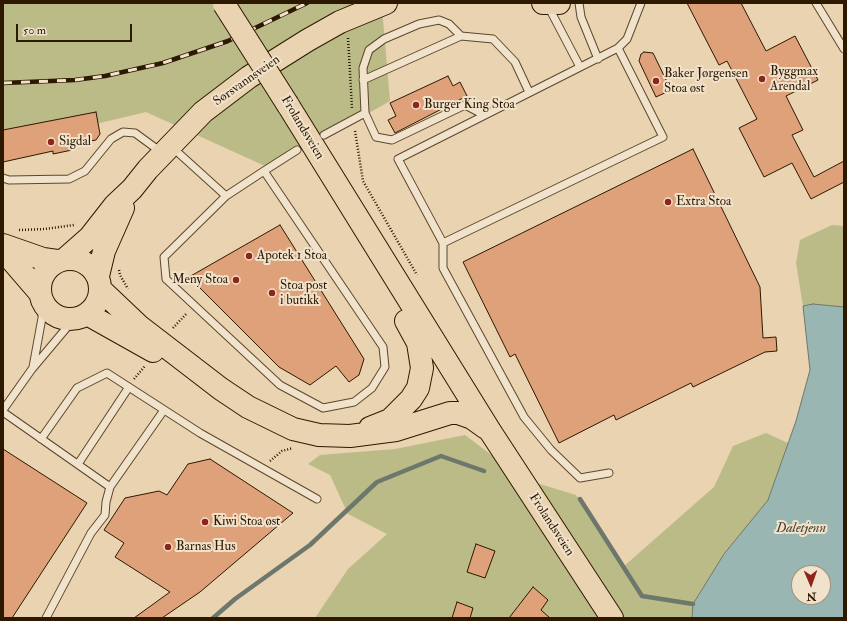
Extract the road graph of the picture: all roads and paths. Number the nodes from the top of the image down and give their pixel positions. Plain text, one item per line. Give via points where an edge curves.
1 (224, 3) edge
2 (386, 3) edge
3 (550, 3) edge
4 (579, 3) edge
5 (641, 3) edge
6 (816, 3) edge
7 (460, 36) junction
8 (348, 37) dead end
9 (618, 48) junction
10 (844, 49) edge
11 (598, 59) junction
12 (580, 67) junction
13 (363, 80) junction
14 (529, 92) junction
15 (365, 113) junction
16 (484, 115) junction
17 (352, 118) junction
18 (324, 135) dead end
19 (166, 149) junction
20 (297, 150) dead end
21 (264, 171) junction
22 (3, 178) edge
23 (132, 189) junction
24 (226, 196) junction
25 (443, 243) junction
26 (3, 245) edge
27 (3, 250) edge
28 (379, 254) junction
29 (67, 256) junction
30 (119, 268) dead end
31 (418, 276) dead end
32 (99, 283) junction
33 (131, 293) dead end
34 (41, 296) junction
35 (194, 305) junction
36 (80, 316) junction
37 (169, 332) dead end
38 (150, 360) dead end
39 (32, 369) junction
40 (218, 386) junction
41 (129, 387) junction
42 (164, 410) junction
43 (3, 411) edge
44 (490, 431) junction
45 (350, 436) junction
46 (41, 439) junction
47 (295, 448) dead end
48 (78, 464) junction
49 (262, 468) junction
50 (609, 473) dead end
51 (110, 487) junction
52 (318, 499) dead end
53 (46, 618) edge
54 (612, 618) edge

1 - 28 main road, Frolandsveien, bridge
2 - 19 main road, Sørsvannsveien via 340,22 249,77 203,112
3 - 12 lane
4 - 11 lane via 580,17
5 - 9 lane via 627,39
6 - 10 lane
7 - 13 lane
7 - 13 lane via 449,24 439,20 419,24 384,39 369,50 363,68
7 - 14 lane via 493,39 515,62
8 - 17 path
9 - 11 lane
9 - 25 lane via 663,137
11 - 12 lane
12 - 14 lane
13 - 15 lane
14 - 16 lane
15 - 16 lane via 376,137 392,140 465,105
15 - 17 lane
16 - 25 lane via 398,158
17 - 18 lane
17 - 31 path via 363,182
19 - 22 lane via 135,133 123,132 111,139 85,171 69,179
19 - 23 main road, Sørsvannsveien
19 - 24 lane
20 - 21 lane
21 - 24 lane
21 - 35 lane via 383,347 385,367 372,388 354,402 323,408 280,385
23 - 29 main road, Sørsvannsveien via 115,205 90,237
23 - 32 main road, Sørsvannsveien via 104,251
24 - 35 lane via 164,257 166,279
25 - 50 lane via 443,268 524,417 551,450 580,478
26 - 29 main road via 44,259
27 - 34 main road
28 - 44 main road, Frolandsveien
28 - 45 main road, Frolandsveien via 380,276 418,343 422,368 418,388 390,420
29 - 32 main road via 92,268
29 - 34 main road via 49,267 44,274
30 - 33 path via 120,275
32 - 36 main road via 99,299 94,308
32 - 40 main road, Frolandsveien via 140,326
34 - 36 main road via 47,308 54,314 64,318
34 - 39 lane via 42,318
35 - 37 path
36 - 39 lane
36 - 40 main road, Frolandsveien
38 - 41 path
39 - 43 lane
40 - 45 main road, Frolandsveien via 248,407 293,429 319,435
41 - 42 lane
41 - 46 lane via 106,372 77,388
41 - 48 lane
42 - 49 lane
42 - 51 lane
43 - 46 lane
44 - 45 main road, Frolandsveien via 472,418 450,413 396,430
44 - 54 main road, Frolandsveien
46 - 48 lane
47 - 49 path via 282,451
48 - 51 lane
49 - 52 lane
51 - 53 lane via 105,515 91,534

